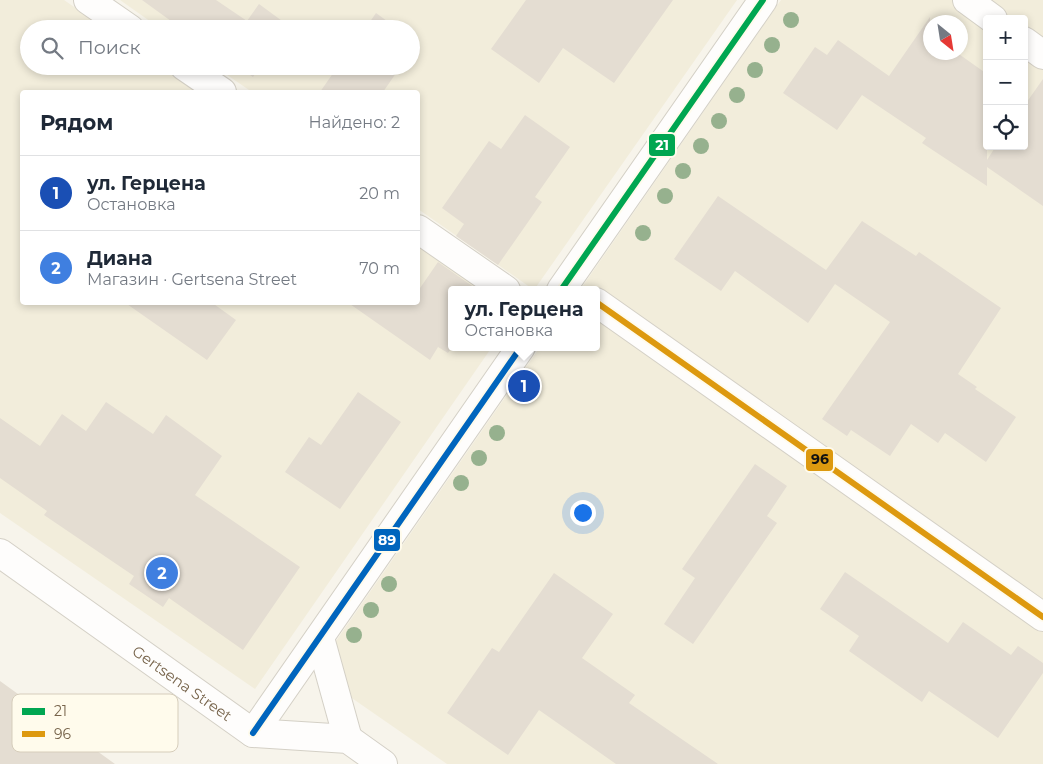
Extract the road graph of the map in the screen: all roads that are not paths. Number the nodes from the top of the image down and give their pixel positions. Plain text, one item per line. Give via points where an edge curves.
1 (88, 0) edge
2 (763, 0) edge
3 (967, 0) edge
4 (988, 15) edge
5 (117, 20) edge
6 (1028, 45) edge
7 (1043, 55) edge
8 (197, 75) edge
9 (219, 90) edge
10 (420, 229) edge
11 (500, 286) edge
12 (570, 286) edge
13 (600, 305) edge
14 (518, 351) edge
15 (0, 553) edge
16 (1043, 617) edge
17 (320, 638) junction
18 (253, 733) junction
19 (348, 739) junction
20 (383, 764) edge

1 - 5 street
2 - 12 street
3 - 4 street
6 - 7 street
8 - 9 street
10 - 11 street
13 - 16 street
14 - 17 street
15 - 18 street, Gertsena Street
17 - 18 street
17 - 19 street
18 - 19 street
19 - 20 street

